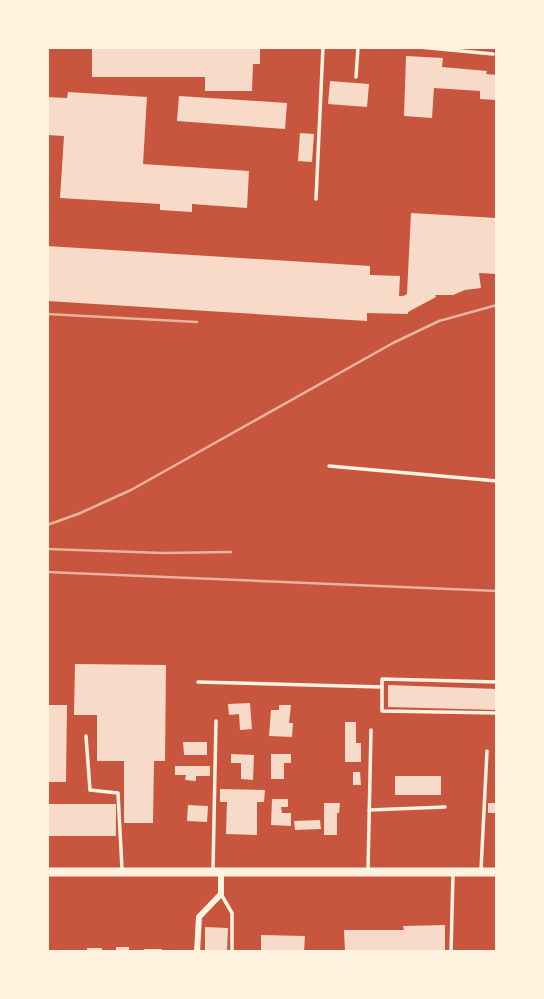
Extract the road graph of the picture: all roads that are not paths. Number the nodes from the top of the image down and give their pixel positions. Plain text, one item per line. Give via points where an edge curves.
1 (323, 47) edge
2 (358, 47) edge
3 (419, 47) edge
4 (493, 54) dead end
5 (356, 77) dead end
6 (316, 199) dead end
7 (329, 466) dead end
8 (497, 481) edge
9 (198, 682) dead end
10 (497, 682) edge
11 (382, 687) junction
12 (497, 713) edge
13 (216, 721) dead end
14 (371, 730) dead end
15 (86, 736) dead end
16 (487, 751) dead end
17 (445, 807) dead end
18 (369, 810) junction
19 (122, 871) junction
20 (47, 872) edge
21 (217, 872) junction
22 (368, 872) junction
23 (453, 872) junction
24 (481, 872) junction
25 (497, 872) edge
26 (221, 894) junction
27 (197, 952) edge
28 (232, 952) edge
29 (451, 952) edge

1 - 6 lane
2 - 5 lane
3 - 4 lane
7 - 8 lane
9 - 11 lane
10 - 11 lane via 382,679
11 - 12 lane via 382,711
13 - 21 lane
14 - 18 lane
15 - 19 lane via 90,790 118,793
16 - 24 lane
17 - 18 lane
18 - 22 lane
19 - 20 main road
19 - 21 main road
21 - 22 main road
21 - 26 street
22 - 23 main road
23 - 24 main road
23 - 29 lane
24 - 25 main road
26 - 27 street via 199,917
26 - 28 lane via 232,913

